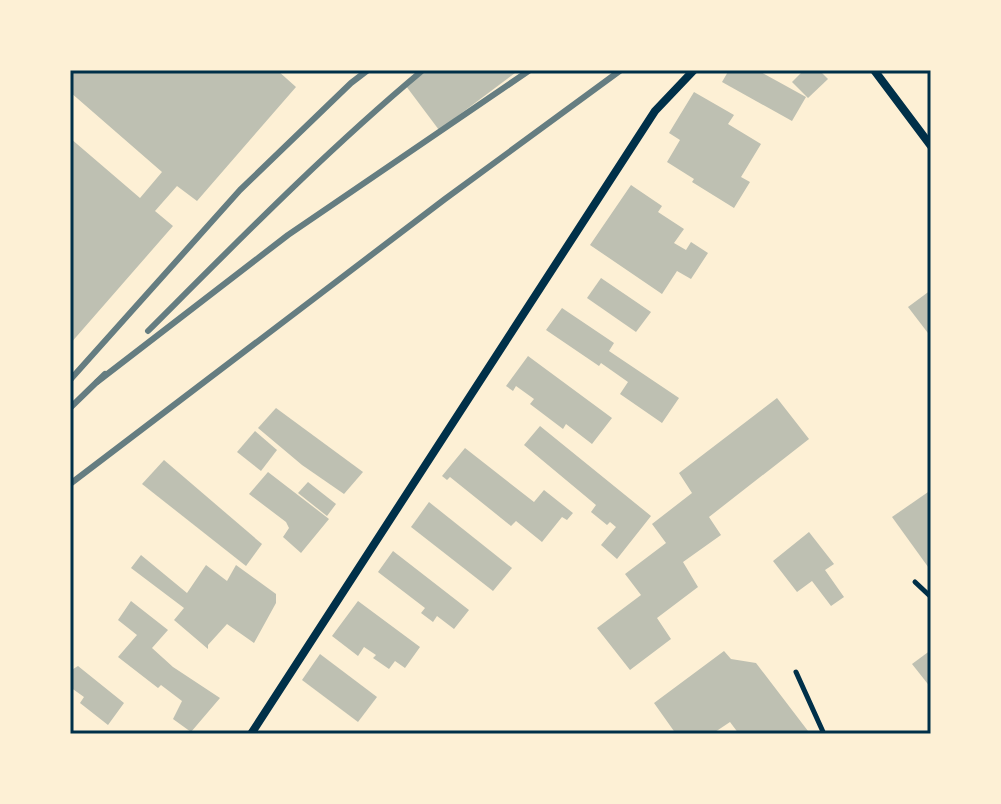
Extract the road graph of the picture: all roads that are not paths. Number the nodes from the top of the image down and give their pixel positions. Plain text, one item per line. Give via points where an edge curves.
1 (694, 70) edge
2 (874, 70) edge
3 (931, 146) edge
4 (251, 734) edge

1 - 4 street via 655,111
2 - 3 street

